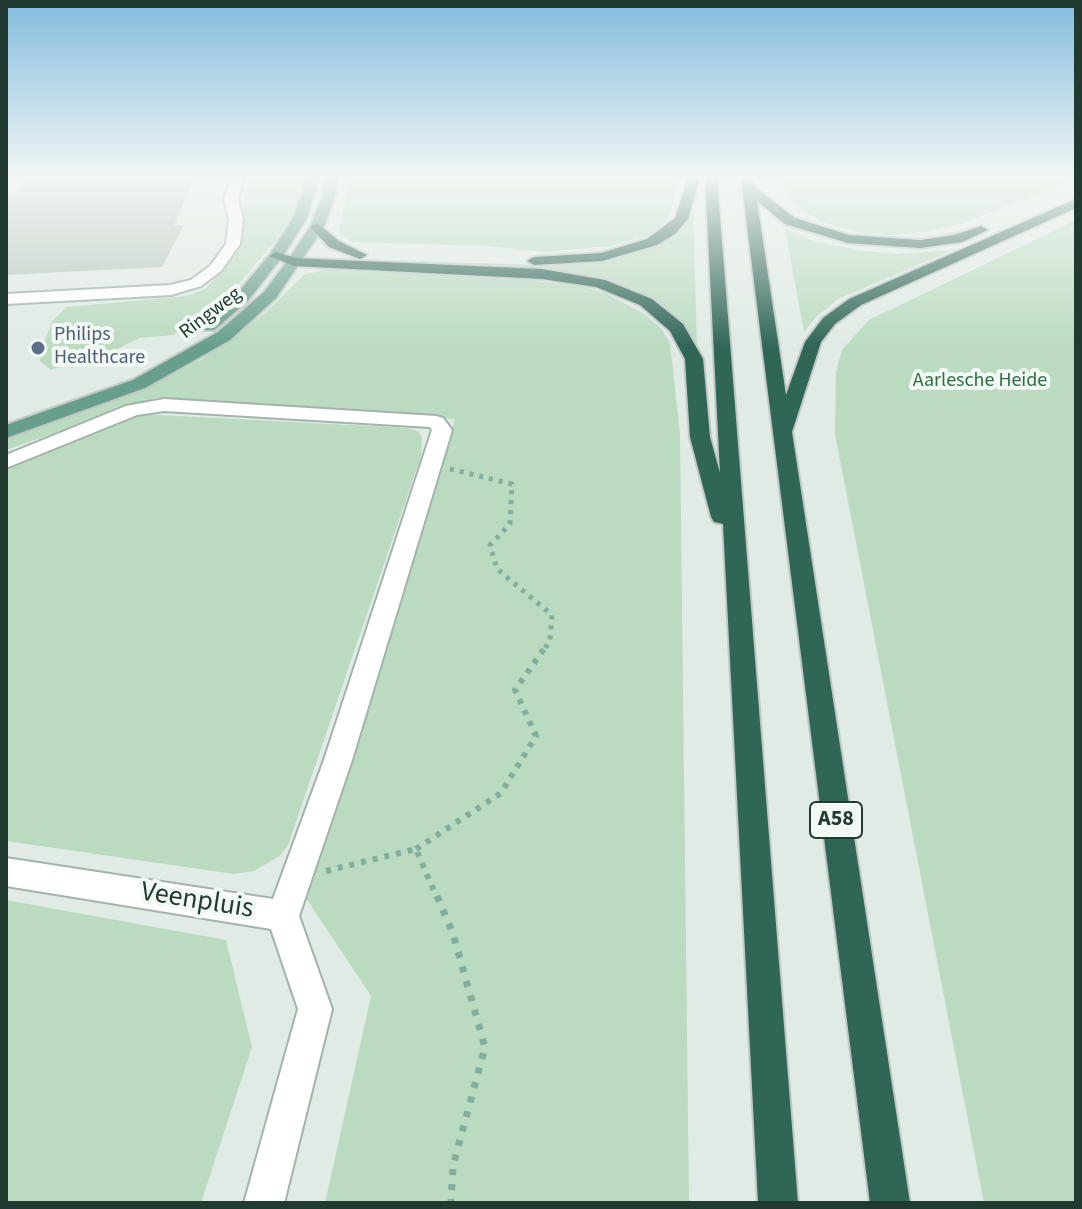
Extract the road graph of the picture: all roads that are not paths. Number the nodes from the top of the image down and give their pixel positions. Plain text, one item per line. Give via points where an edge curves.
1 (234, 234) edge
2 (290, 234) edge
3 (312, 234) edge
4 (324, 234) edge
5 (664, 234) edge
6 (714, 234) edge
7 (755, 234) edge
8 (831, 234) edge
9 (970, 234) edge
10 (988, 234) edge
11 (360, 255) junction
12 (276, 256) junction
13 (297, 257) junction
14 (6, 299) edge
15 (6, 417) edge
16 (6, 432) edge
17 (782, 436) junction
18 (6, 462) edge
19 (735, 569) junction
20 (6, 872) edge
21 (283, 916) junction
22 (264, 1203) edge
23 (778, 1203) edge
24 (890, 1203) edge

1 - 14 street via 216,268 196,283 171,290
2 - 12 main road, Ringweg
3 - 13 main road, Ringweg
4 - 11 highway
5 - 11 highway via 613,255 555,261
6 - 19 highway
7 - 17 highway, A58
8 - 9 highway, A58 via 895,244
10 - 17 highway, A58 via 855,302 829,321 813,342
11 - 13 highway
12 - 13 highway
12 - 15 main road, Ringweg via 224,315 177,348
13 - 16 main road, Ringweg via 249,316 190,358 123,391
13 - 19 highway via 542,274 600,283 646,302 677,328 694,359 700,437
17 - 24 highway, A58
18 - 21 street via 133,410 164,405 436,422 442,430
19 - 23 highway
20 - 21 street, Veenpluis
21 - 22 street, Veenpluis via 315,1009

